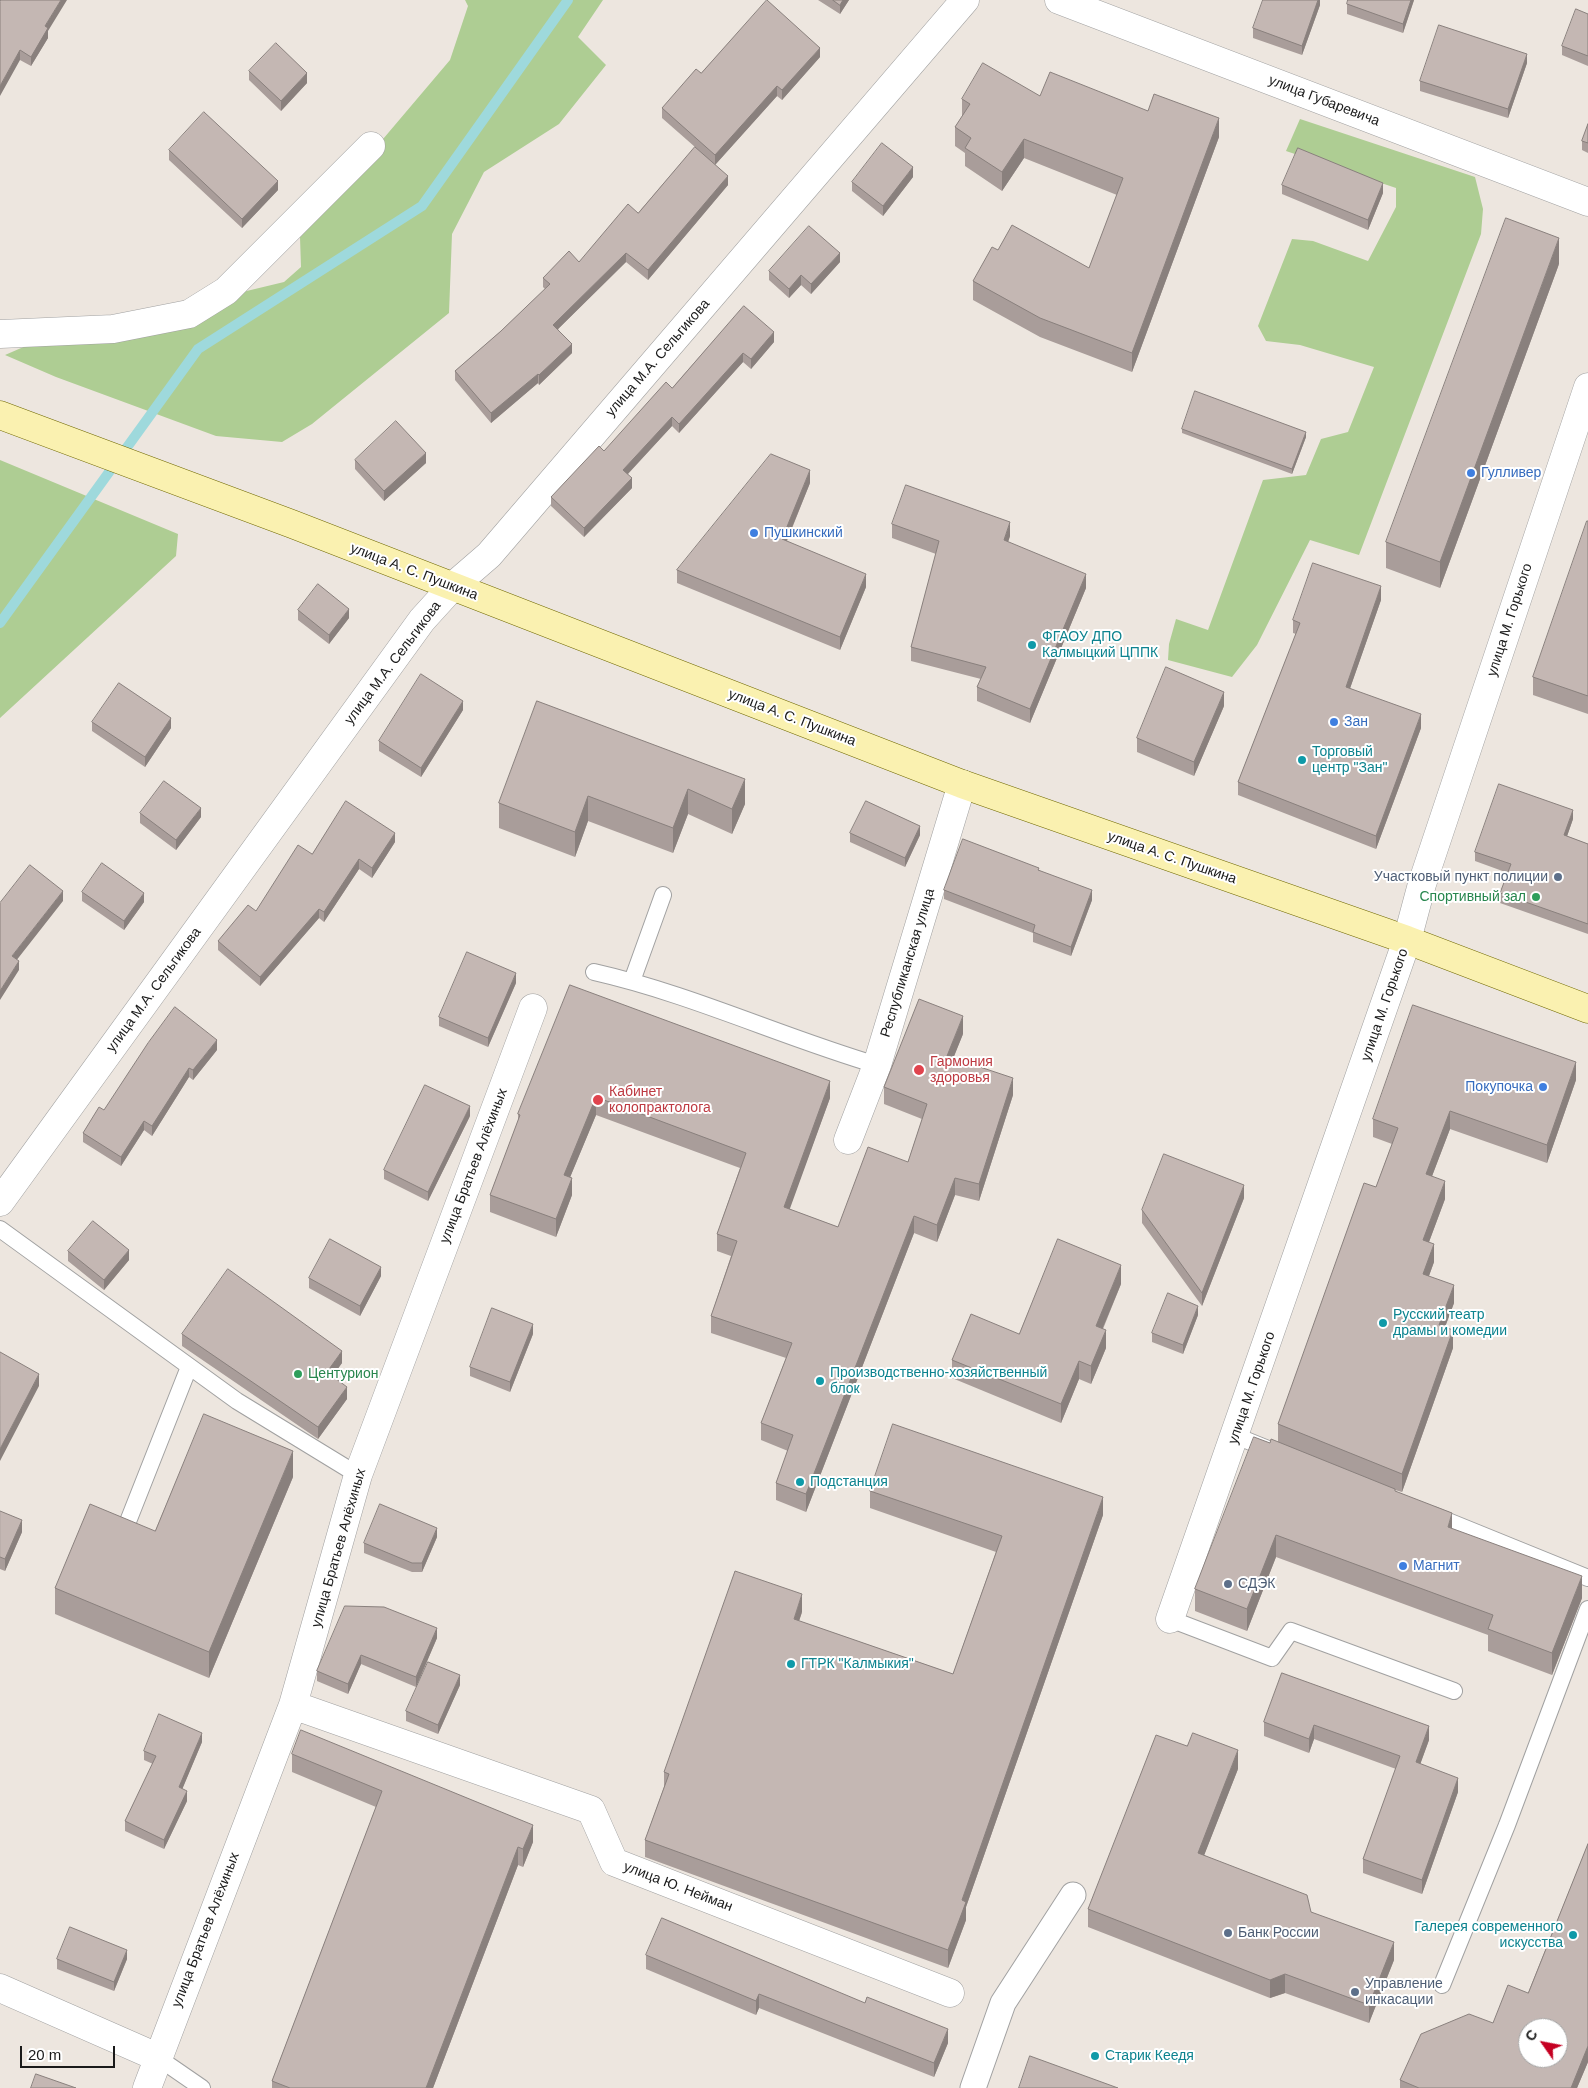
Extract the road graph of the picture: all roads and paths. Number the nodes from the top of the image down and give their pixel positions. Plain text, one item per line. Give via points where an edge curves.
1 (965, 0) edge
2 (1059, 0) edge
3 (371, 146) dead end
4 (1588, 202) edge
5 (0, 334) edge
6 (1588, 387) edge
7 (0, 415) edge
8 (452, 587) junction
9 (962, 784) junction
10 (663, 896) dead end
11 (1407, 940) junction
12 (594, 972) dead end
13 (632, 981) junction
14 (533, 1008) dead end
15 (1588, 1009) edge
16 (877, 1065) junction
17 (848, 1140) dead end
18 (0, 1202) edge
19 (0, 1229) edge
20 (189, 1367) junction
21 (1236, 1436) junction
22 (1291, 1458) edge
23 (358, 1475) junction
24 (1421, 1510) edge
25 (127, 1524) edge
26 (1588, 1578) edge
27 (1588, 1609) edge
28 (1170, 1619) joint
29 (1454, 1691) dead end
30 (294, 1705) junction
31 (1073, 1895) dead end
32 (1442, 1985) dead end
33 (0, 1988) edge
34 (950, 1993) dead end
35 (157, 2057) junction
36 (147, 2088) edge
37 (202, 2088) edge
38 (973, 2088) edge

1 - 8 street, улица М.А. Сельгикова via 489,556
2 - 4 street, улица Губаревича
3 - 5 street via 226,291 188,314 113,329
6 - 11 street, улица М. Горького via 1422,884
7 - 8 main road, улица А. С. Пушкина
8 - 9 main road, улица А. С. Пушкина
8 - 18 street, улица М.А. Сельгикова via 422,620
9 - 11 main road, улица А. С. Пушкина
9 - 16 street, Республиканская улица
10 - 13 lane
11 - 15 main road, улица А. С. Пушкина
11 - 21 street, улица М. Горького
12 - 13 lane
13 - 16 lane
14 - 23 street, улица Братьев Алёхиных
16 - 17 street, Республиканская улица
19 - 20 lane
20 - 23 lane via 237,1401
20 - 25 lane
21 - 22 lane
21 - 28 street, улица М. Горького
23 - 30 street, улица Братьев Алёхиных
24 - 26 lane
27 - 32 lane via 1507,1825
28 - 29 lane via 1272,1658 1291,1631
30 - 34 street, улица Ю. Нейман via 591,1810 614,1862
30 - 35 street, улица Братьев Алёхиных
31 - 38 street via 1003,2003
33 - 35 street
35 - 36 street, улица Братьев Алёхиных
35 - 37 lane

